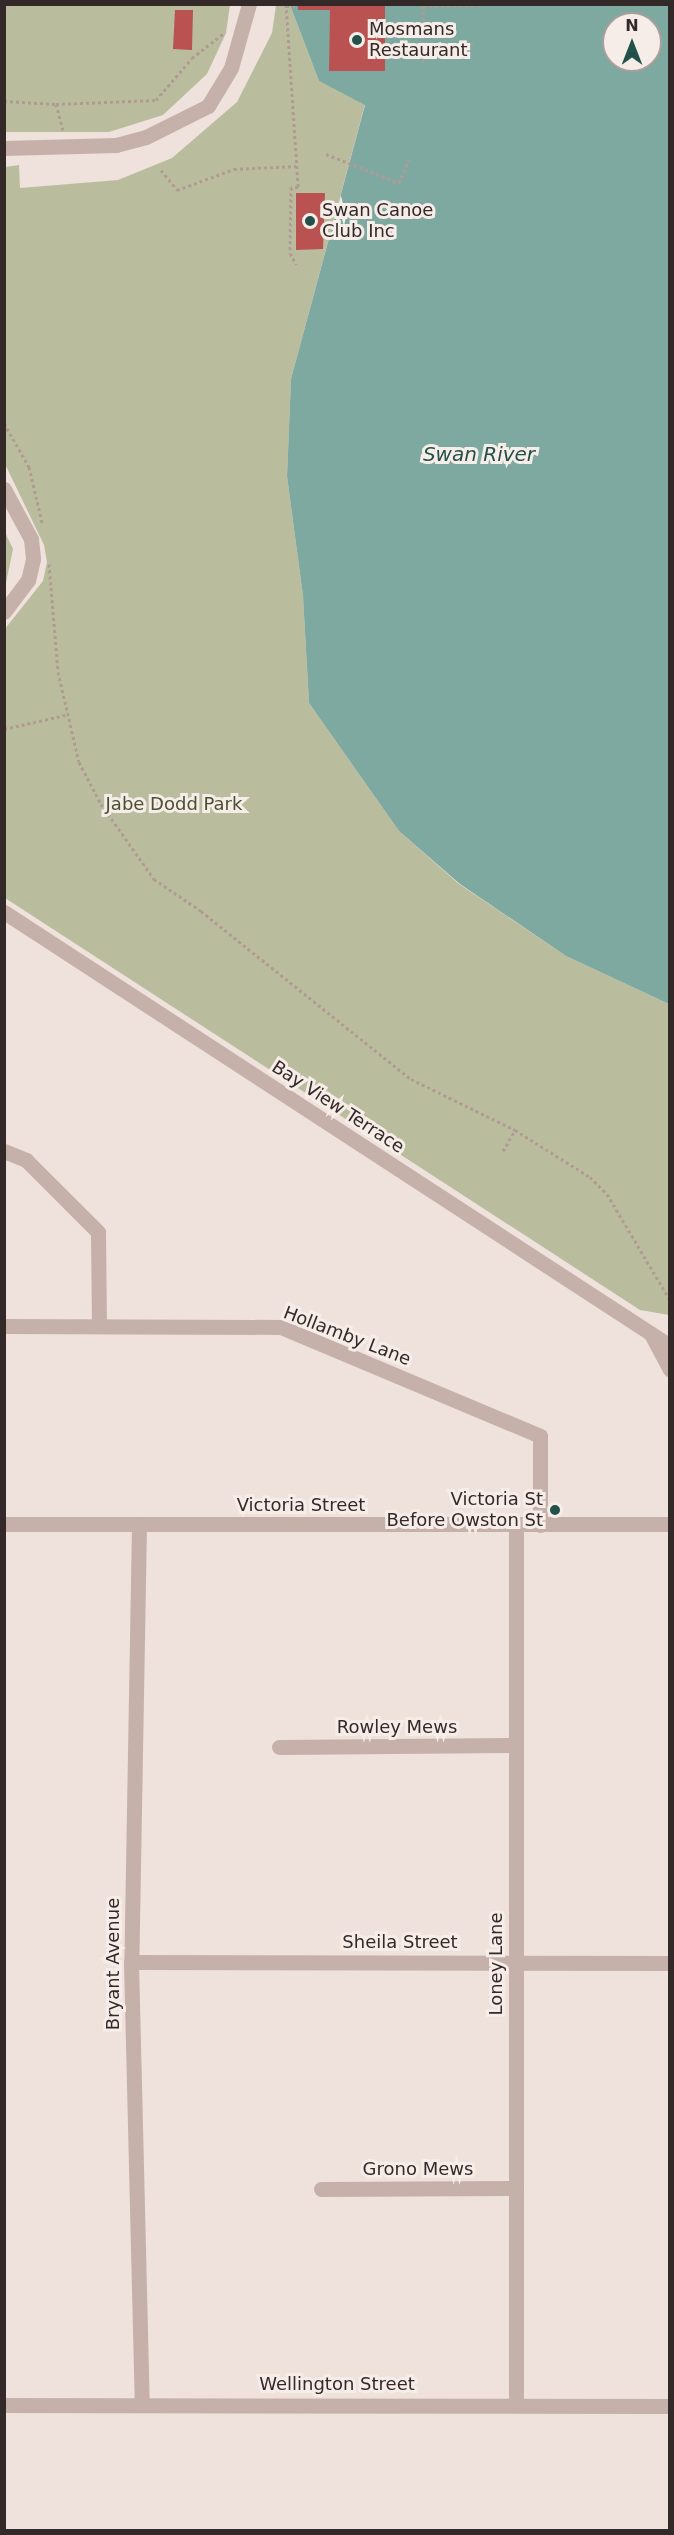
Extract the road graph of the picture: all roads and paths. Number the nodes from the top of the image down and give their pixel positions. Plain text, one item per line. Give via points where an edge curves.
1 (249, 4) edge
2 (286, 5) edge
3 (423, 5) edge
4 (483, 5) edge
5 (298, 6) dead end
6 (423, 44) junction
7 (473, 44) dead end
8 (204, 53) dead end
9 (423, 63) dead end
10 (4, 101) edge
11 (56, 104) junction
12 (67, 146) junction
13 (4, 148) edge
14 (326, 154) dead end
15 (410, 159) dead end
16 (296, 166) junction
17 (161, 170) dead end
18 (296, 264) dead end
19 (4, 423) edge
20 (4, 489) edge
21 (44, 533) dead end
22 (48, 556) dead end
23 (4, 612) edge
24 (64, 715) junction
25 (4, 729) edge
26 (4, 912) edge
27 (515, 1130) junction
28 (502, 1151) dead end
29 (4, 1152) edge
30 (669, 1300) edge
31 (4, 1326) edge
32 (99, 1326) junction
33 (669, 1329) edge
34 (651, 1334) junction
35 (669, 1346) edge
36 (669, 1370) edge
37 (4, 1524) edge
38 (139, 1524) junction
39 (669, 1524) edge
40 (516, 1525) junction
41 (540, 1525) junction
42 (515, 1745) junction
43 (279, 1747) dead end
44 (131, 1962) junction
45 (515, 1962) junction
46 (669, 1963) edge
47 (516, 2188) junction
48 (321, 2189) dead end
49 (516, 2403) junction
50 (4, 2405) edge
51 (142, 2405) junction
52 (669, 2406) edge

1 - 12 street via 248,26 231,68 208,106 146,137 116,145
2 - 5 path
2 - 16 path
3 - 4 path
3 - 6 path
6 - 7 path
6 - 9 path
8 - 11 path via 192,58 156,100
10 - 11 path
11 - 12 path
12 - 13 street
14 - 15 path via 399,183
16 - 17 path via 234,169 177,190
16 - 18 path via 290,253
19 - 21 path via 29,466
20 - 23 street via 31,539 33,559 28,580
22 - 24 path
24 - 25 path
24 - 27 path via 79,762 101,804 154,879 411,1079
26 - 34 street, Bay View Terrace
27 - 28 path
27 - 30 path via 590,1177 608,1194
29 - 32 street via 26,1160 98,1232
31 - 32 street, Hollamby Lane
32 - 41 street, Hollamby Lane via 281,1327 540,1436
33 - 34 street
34 - 35 street, Bay View Terrace
34 - 36 street
37 - 38 street, Victoria Street
38 - 40 street, Victoria Street
38 - 44 street, Bryant Avenue
39 - 41 street, Victoria Street
40 - 41 street, Victoria Street
40 - 42 street, Loney Lane
42 - 43 street, Rowley Mews
42 - 45 street, Loney Lane
44 - 45 street, Sheila Street
44 - 51 street, Bryant Avenue
45 - 46 street, Sheila Street
45 - 47 street, Loney Lane
47 - 48 street, Grono Mews
47 - 49 street, Loney Lane
49 - 51 street, Wellington Street
49 - 52 street, Wellington Street
50 - 51 street, Wellington Street

